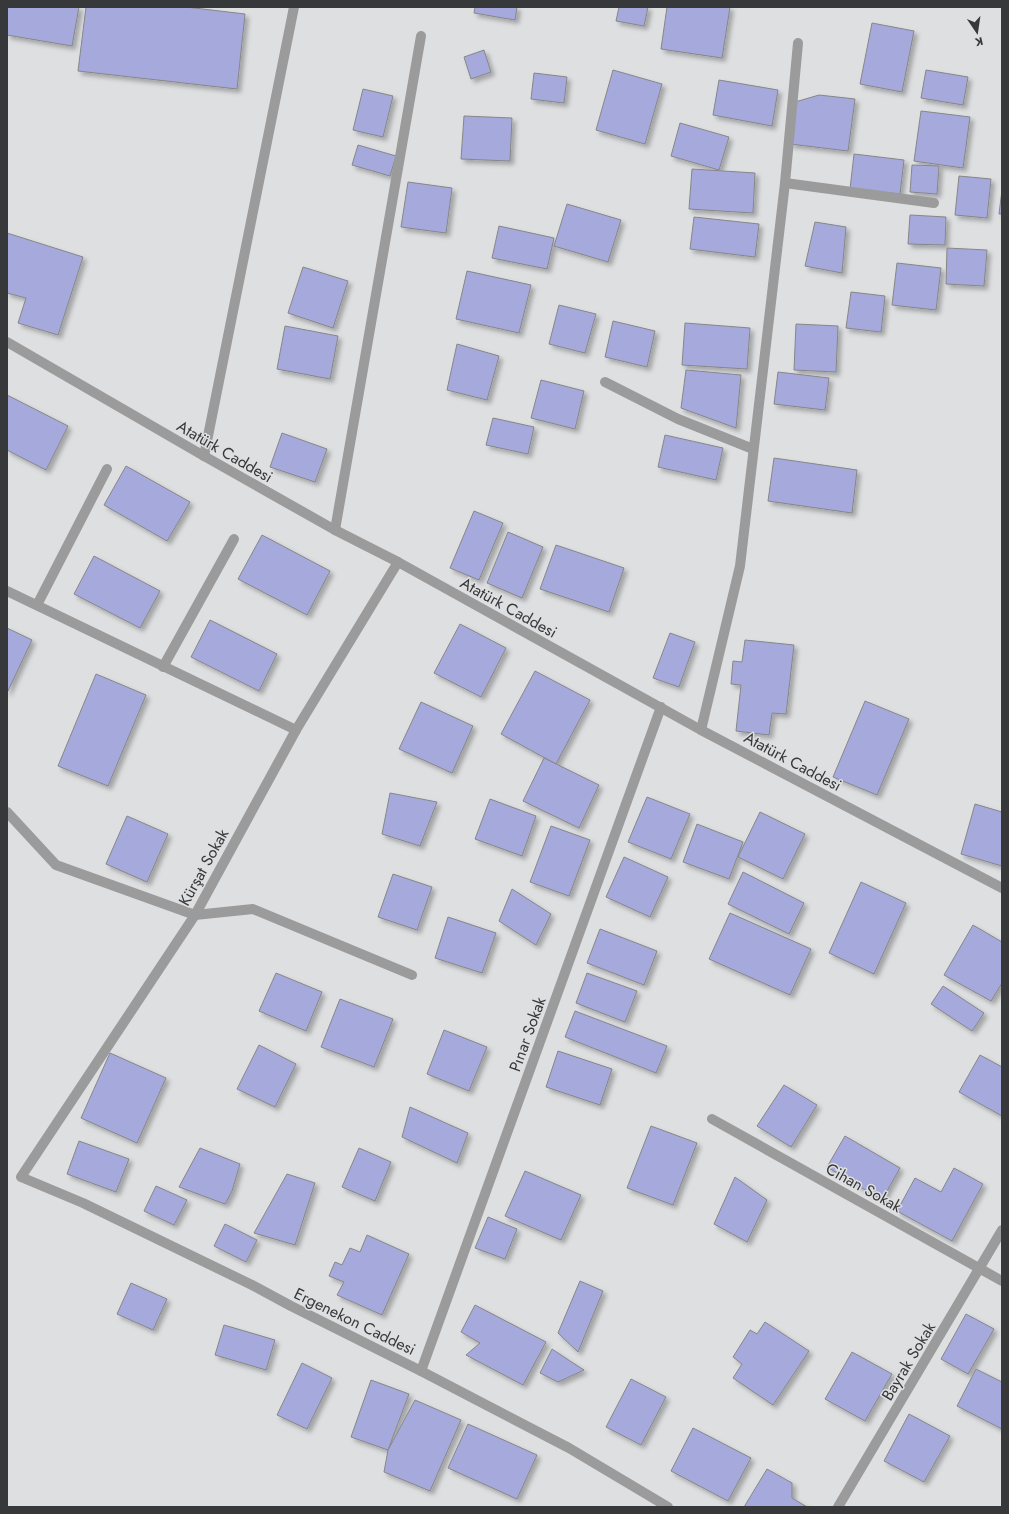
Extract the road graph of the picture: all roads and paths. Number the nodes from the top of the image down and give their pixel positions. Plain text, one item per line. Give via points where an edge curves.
1 (294, 7) edge
2 (422, 36) dead end
3 (798, 43) dead end
4 (784, 183) junction
5 (934, 203) dead end
6 (7, 342) edge
7 (605, 382) dead end
8 (753, 449) junction
9 (204, 456) junction
10 (107, 469) dead end
11 (335, 530) junction
12 (234, 539) dead end
13 (398, 562) junction
14 (7, 591) edge
15 (37, 605) junction
16 (163, 667) junction
17 (661, 707) junction
18 (296, 730) junction
19 (701, 730) junction
20 (7, 812) edge
21 (1002, 888) edge
22 (194, 915) junction
23 (412, 975) dead end
24 (712, 1119) dead end
25 (21, 1177) joint
26 (1002, 1230) edge
27 (980, 1270) junction
28 (1002, 1282) edge
29 (421, 1371) junction
30 (668, 1507) edge
31 (838, 1507) edge

1 - 9 street
2 - 11 street
3 - 4 street
4 - 5 street
4 - 8 street
6 - 9 street, Atatürk Caddesi
7 - 8 street via 678,419
8 - 19 street via 740,566
9 - 11 street, Atatürk Caddesi
10 - 15 street
11 - 13 street, Atatürk Caddesi
12 - 16 street
13 - 17 street, Atatürk Caddesi
13 - 18 street, Kürşat Sokak
14 - 15 street
15 - 16 street
16 - 18 street
17 - 19 street, Atatürk Caddesi
17 - 29 street, Pınar Sokak
18 - 22 street, Kürşat Sokak
19 - 21 street, Atatürk Caddesi
20 - 22 street via 56,865
22 - 23 street via 253,909
22 - 25 street, Kürşat Sokak
24 - 27 street, Cihan Sokak
25 - 29 street, Ergenekon Caddesi via 82,1203 252,1285
26 - 27 street, Bayrak Sokak
27 - 28 street, Cihan Sokak
27 - 31 street, Bayrak Sokak
29 - 30 street, Ergenekon Caddesi via 569,1448

